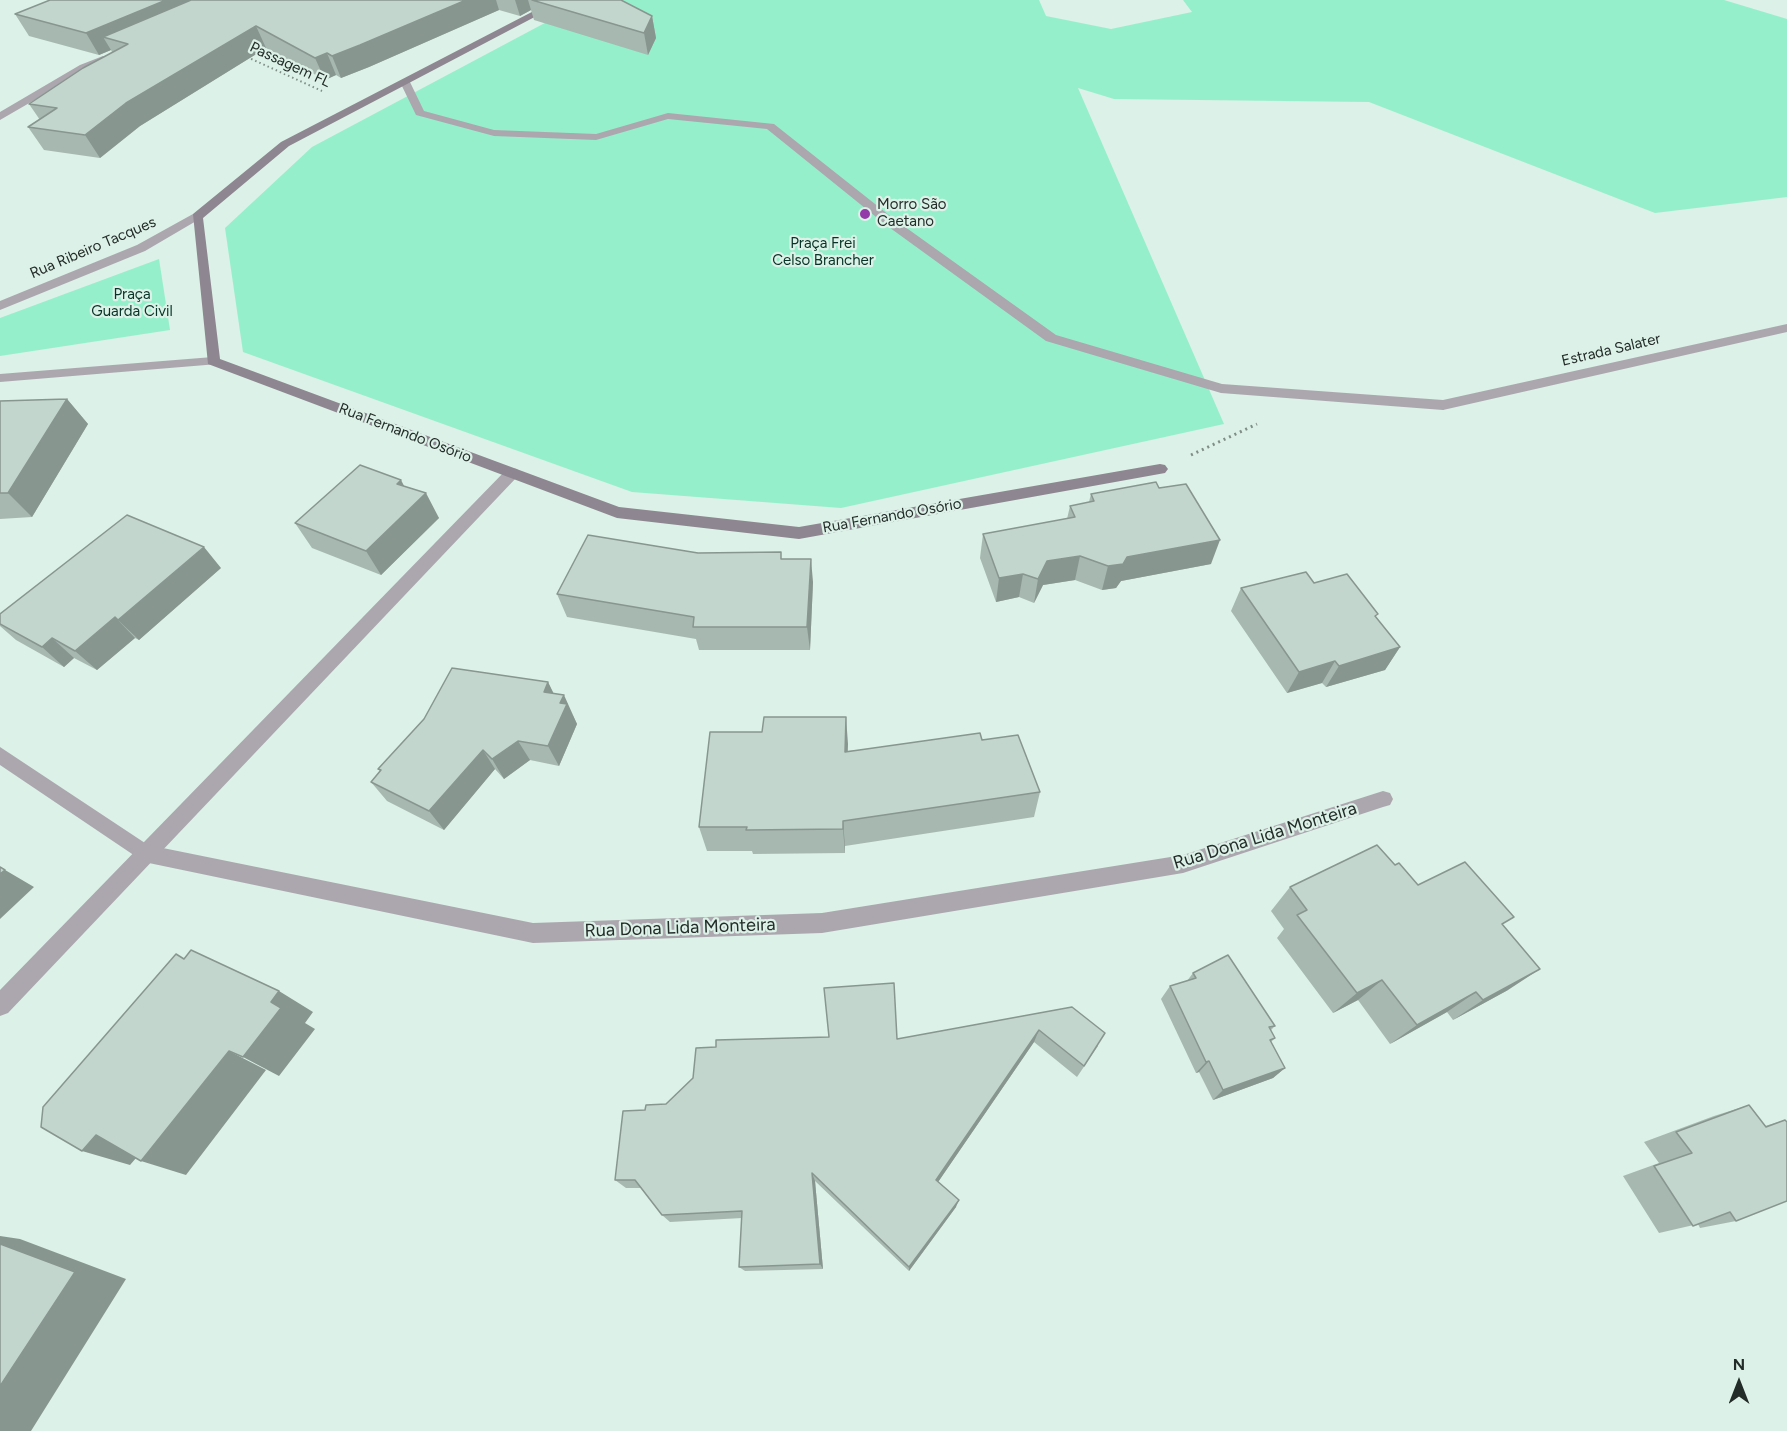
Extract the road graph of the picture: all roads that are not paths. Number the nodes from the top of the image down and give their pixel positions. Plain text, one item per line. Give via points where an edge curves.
1 (562, 0) edge
2 (117, 54) edge
3 (405, 82) junction
4 (0, 117) edge
5 (197, 217) junction
6 (0, 306) edge
7 (1787, 328) edge
8 (213, 361) junction
9 (0, 378) edge
10 (1160, 469) dead end
11 (512, 473) junction
12 (0, 755) edge
13 (1383, 799) dead end
14 (144, 853) junction
15 (0, 1005) edge

1 - 3 street
2 - 4 street via 84,67
3 - 5 street via 285,144
3 - 7 street, Estrada Salater via 420,114 494,133 596,137 668,116 770,126 890,222 1051,338 1221,388 1443,405
5 - 6 street, Rua Ribeiro Tacques via 141,248
5 - 8 street
8 - 9 street
8 - 11 street, Rua Fernando Osório
10 - 11 street, Rua Fernando Osório via 799,533 617,512
11 - 14 street
12 - 14 street, Rua Dona Lida Monteira
13 - 14 street, Rua Dona Lida Monteira via 1183,864 822,923 533,933
14 - 15 street

